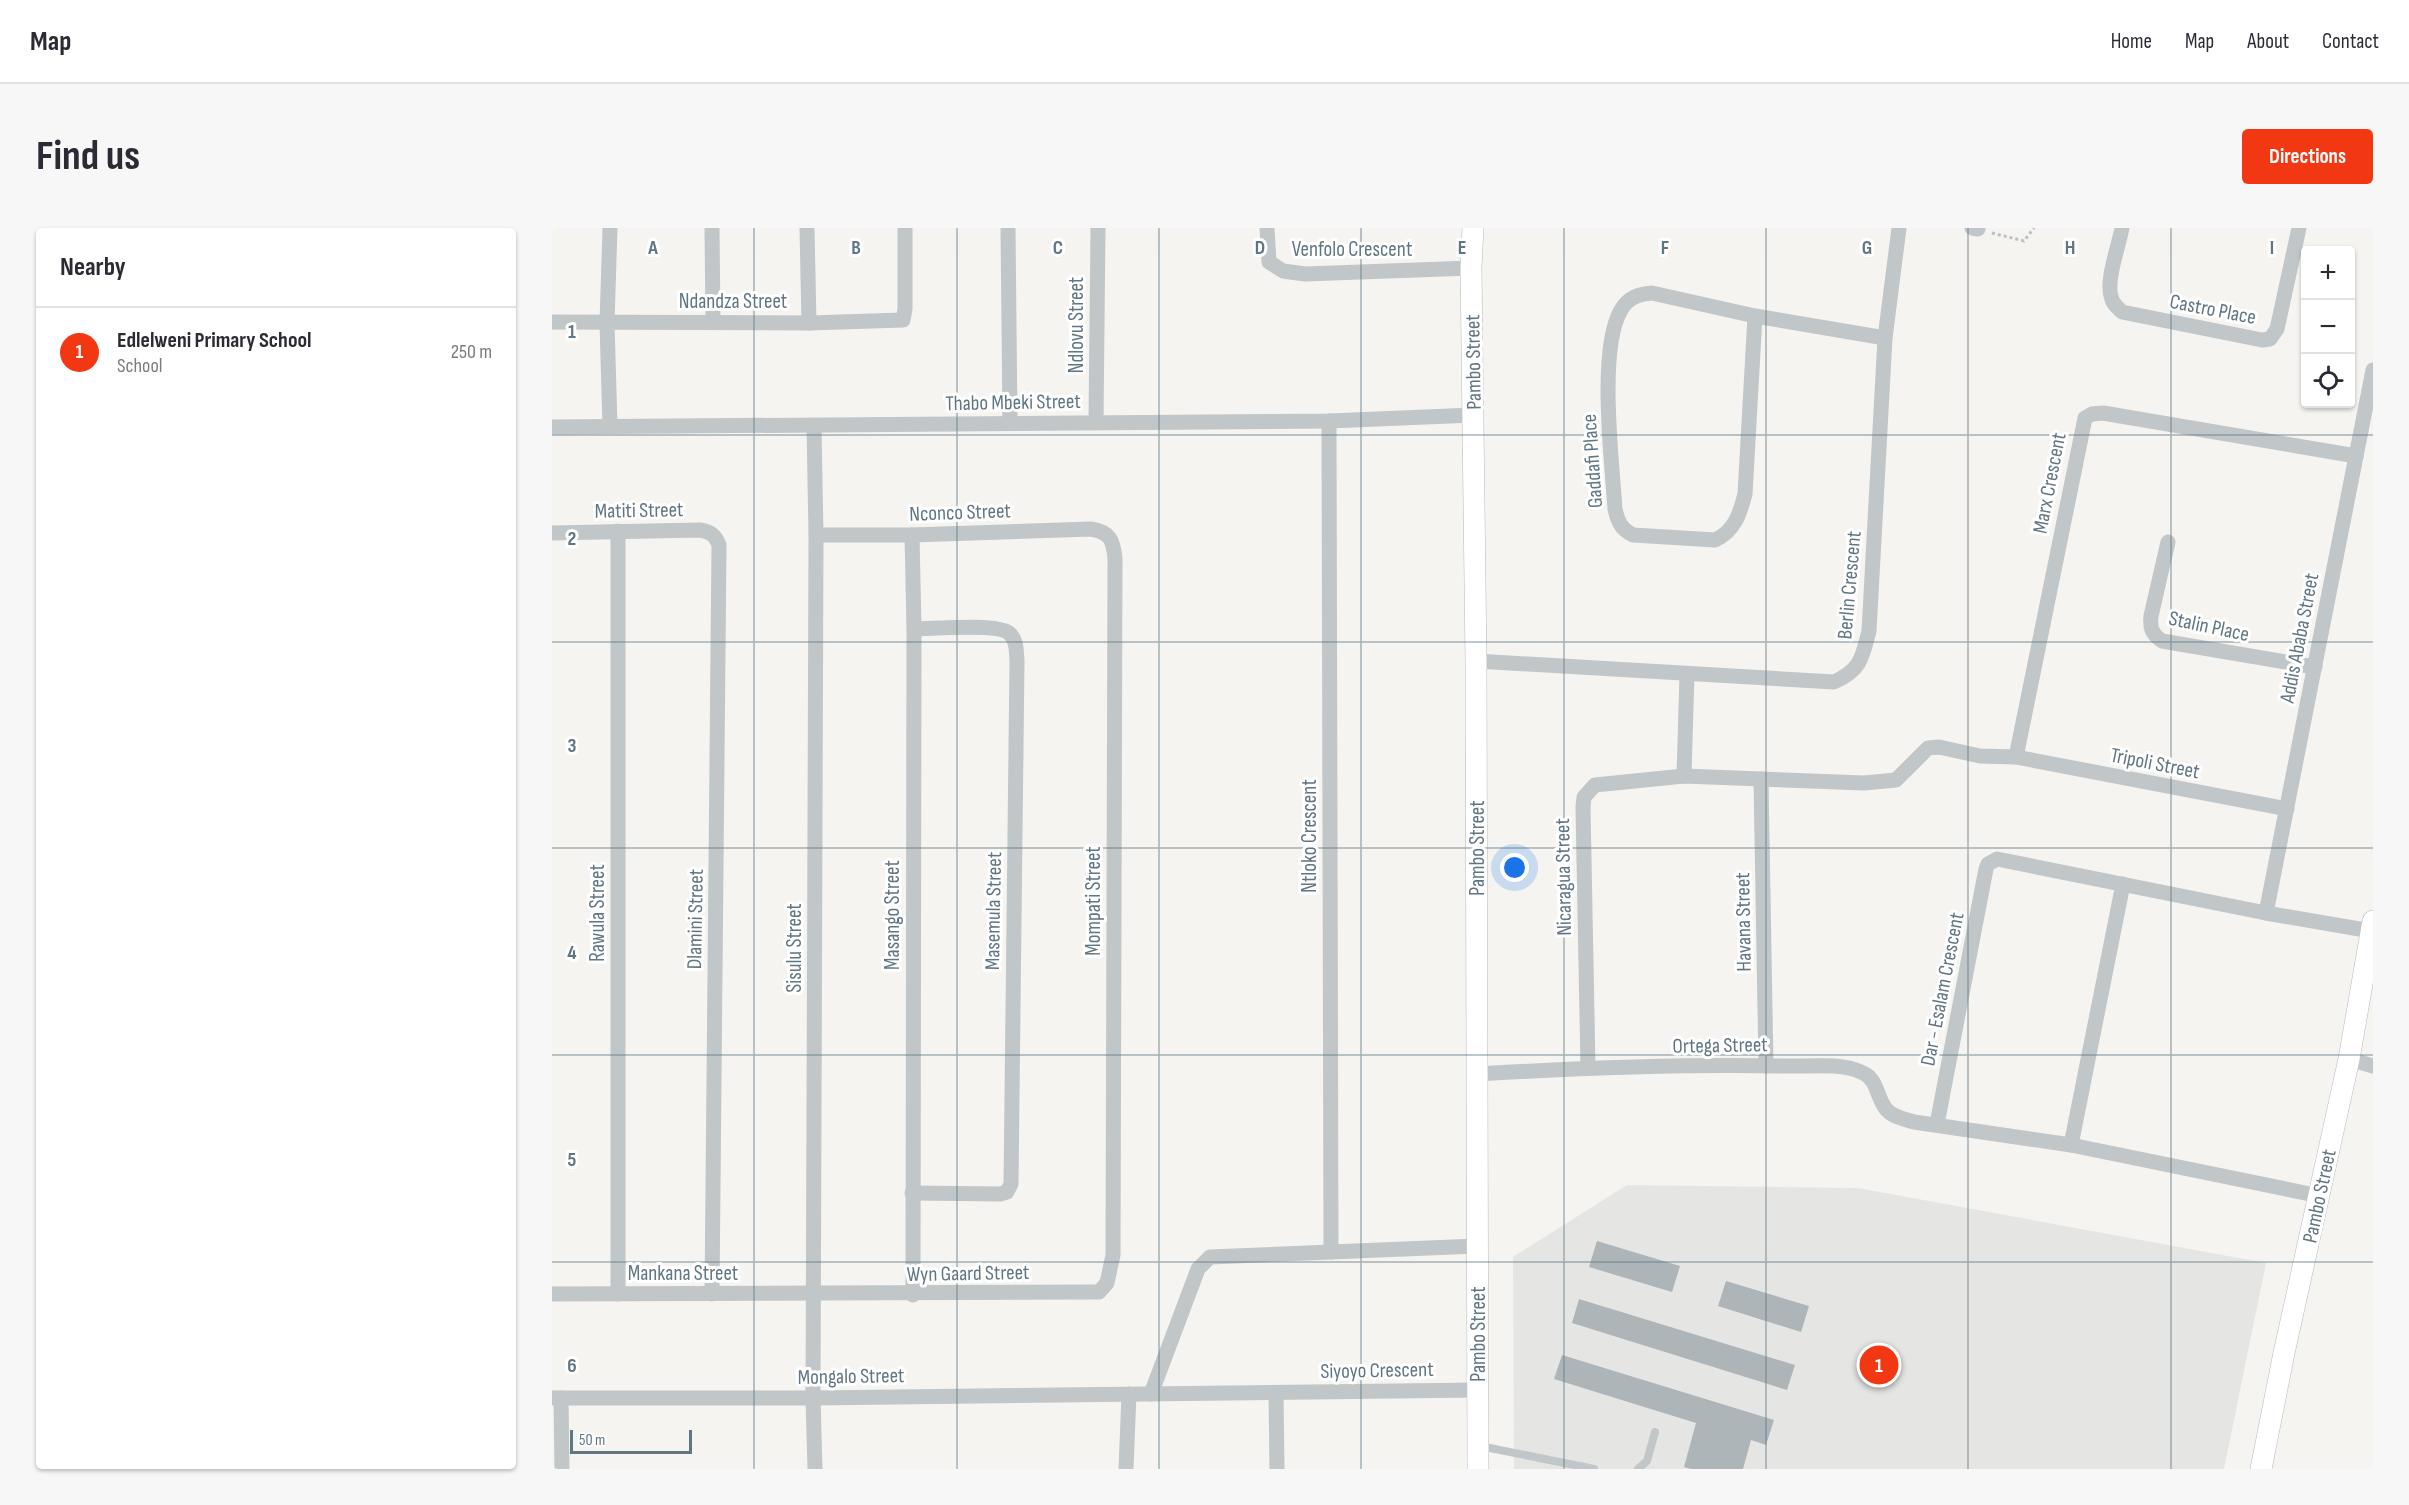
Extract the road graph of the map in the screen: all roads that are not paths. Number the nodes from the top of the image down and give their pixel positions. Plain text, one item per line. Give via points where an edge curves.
1 (610, 228) edge
2 (712, 228) edge
3 (807, 228) edge
4 (905, 228) edge
5 (1008, 228) edge
6 (1098, 228) edge
7 (1267, 228) edge
8 (1473, 228) edge
9 (1899, 228) edge
10 (2122, 228) edge
11 (2299, 228) edge
12 (1472, 268) junction
13 (1755, 316) junction
14 (713, 321) junction
15 (552, 322) edge
16 (608, 322) junction
17 (809, 323) junction
18 (1885, 338) junction
19 (2373, 370) edge
20 (1474, 415) junction
21 (1329, 421) junction
22 (1096, 422) junction
23 (1010, 423) junction
24 (610, 426) junction
25 (814, 426) junction
26 (552, 427) edge
27 (2356, 456) junction
28 (618, 531) junction
29 (1105, 532) joint
30 (552, 533) edge
31 (816, 535) junction
32 (912, 535) junction
33 (2168, 542) dead end
34 (719, 545) joint
35 (914, 629) junction
36 (1476, 661) junction
37 (2315, 667) junction
38 (1687, 674) junction
39 (2016, 757) junction
40 (1684, 776) junction
41 (1761, 779) junction
42 (2287, 809) junction
43 (2123, 884) junction
44 (2266, 913) junction
45 (2372, 926) edge
46 (2349, 1059) junction
47 (2373, 1065) edge
48 (1766, 1066) junction
49 (1588, 1068) junction
50 (1478, 1074) junction
51 (1937, 1124) junction
52 (2071, 1145) junction
53 (912, 1193) junction
54 (2320, 1196) junction
55 (1477, 1246) junction
56 (1331, 1252) junction
57 (1110, 1273) joint
58 (552, 1294) edge
59 (618, 1294) junction
60 (712, 1294) junction
61 (815, 1294) junction
62 (913, 1294) junction
63 (1478, 1390) junction
64 (1276, 1392) junction
65 (1129, 1394) junction
66 (1151, 1394) junction
67 (557, 1398) edge
68 (813, 1398) junction
69 (1655, 1432) dead end
70 (1479, 1446) junction
71 (562, 1469) edge
72 (815, 1469) edge
73 (1126, 1469) edge
74 (1277, 1469) edge
75 (1478, 1469) edge
76 (1594, 1469) edge
77 (1638, 1469) edge
78 (2261, 1469) edge

1 - 16 street
2 - 14 street
3 - 17 street
4 - 17 street, Ndandza Street via 903,320
5 - 23 street
6 - 22 street, Ndlovu Street
7 - 12 street, Venfolo Crescent via 1269,262 1283,271 1305,274
8 - 12 street, Pambo Street
9 - 18 street, Berlin Crescent
10 - 11 street, Castro Place via 2110,284 2110,295 2122,312 2262,340 2270,339 2277,329
12 - 20 street, Pambo Street
13 - 13 street, Gaddafi Place via 1652,293 1635,296 1620,310 1610,348 1609,415 1615,509 1623,530 1633,535 1715,540 1733,527 1745,494
13 - 18 street, Gaddafi Place
14 - 16 street, Ndandza Street
14 - 17 street, Ndandza Street
15 - 16 street, Ndandza Street
16 - 24 street
18 - 38 street, Berlin Crescent via 1869,631 1858,666 1834,682
19 - 27 street, Addis Ababa Street
20 - 21 street, Thabo Mbeki Street
20 - 36 street, Pambo Street
21 - 22 street, Thabo Mbeki Street
21 - 56 street, Ntloko Crescent
22 - 23 street, Thabo Mbeki Street
23 - 25 street, Thabo Mbeki Street
24 - 25 street, Thabo Mbeki Street
24 - 26 street, Thabo Mbeki Street
25 - 31 street, Sisulu Street
27 - 37 street, Addis Ababa Street
27 - 39 street, Marx Crescent via 2103,413 2085,418
28 - 30 street, Matiti Street
28 - 34 street, Matiti Street via 700,530 716,537
28 - 59 street, Rawula Street
29 - 32 street, Nconco Street via 1091,529
29 - 57 street, Mompati Street via 1113,540 1115,558
31 - 32 street, Nconco Street
31 - 61 street, Sisulu Street
32 - 35 street, Masango Street
33 - 37 street, Stalin Place via 2151,616 2153,635 2162,641
34 - 60 street, Dlamini Street
35 - 53 street, Masango Street
35 - 53 street, Masemula Street via 1000,629 1015,640 1017,660 1011,1184 1000,1194
36 - 38 street, Berlin Crescent
36 - 50 street, Pambo Street
37 - 42 street, Addis Ababa Street
38 - 40 street
39 - 41 street, Tripoli Street via 1933,748 1921,753 1902,776 1891,782
39 - 42 street, Tripoli Street
40 - 41 street, Nicaragua Street
40 - 49 street, Nicaragua Street via 1604,782 1584,797
41 - 48 street, Havana Street
42 - 44 street, Addis Ababa Street
43 - 44 street, Dar - Esalam Crescent
43 - 51 street, Dar - Esalam Crescent via 1997,859 1988,864
43 - 52 street
44 - 45 street, Dar - Esalam Crescent
45 - 46 street, Pambo Street
46 - 47 street
46 - 54 street, Pambo Street
48 - 49 street, Ortega Street
48 - 51 street, Ortega Street via 1845,1067 1863,1072 1875,1084 1886,1109 1895,1116
49 - 50 street, Ortega Street
50 - 55 street, Pambo Street
51 - 52 street
52 - 54 street
53 - 62 street, Masango Street
54 - 78 street, Pambo Street
55 - 56 street
55 - 63 street, Pambo Street
56 - 66 street via 1215,1256 1205,1261 1198,1269
57 - 62 street, Wyn Gaard Street via 1099,1292
58 - 59 street, Mankana Street
59 - 60 street, Mankana Street
60 - 61 street, Mankana Street
61 - 62 street, Wyn Gaard Street
61 - 68 street, Sisulu Street
63 - 64 street, Siyoyo Crescent
63 - 70 street, Pambo Street
64 - 66 street, Siyoyo Crescent
64 - 74 street
65 - 66 street, Mongalo Street
65 - 68 street, Mongalo Street
65 - 73 street
67 - 68 street, Mongalo Street
67 - 71 street
68 - 72 street, Sisulu Street
69 - 77 lane via 1647,1461
70 - 75 street, Pambo Street
70 - 76 lane

